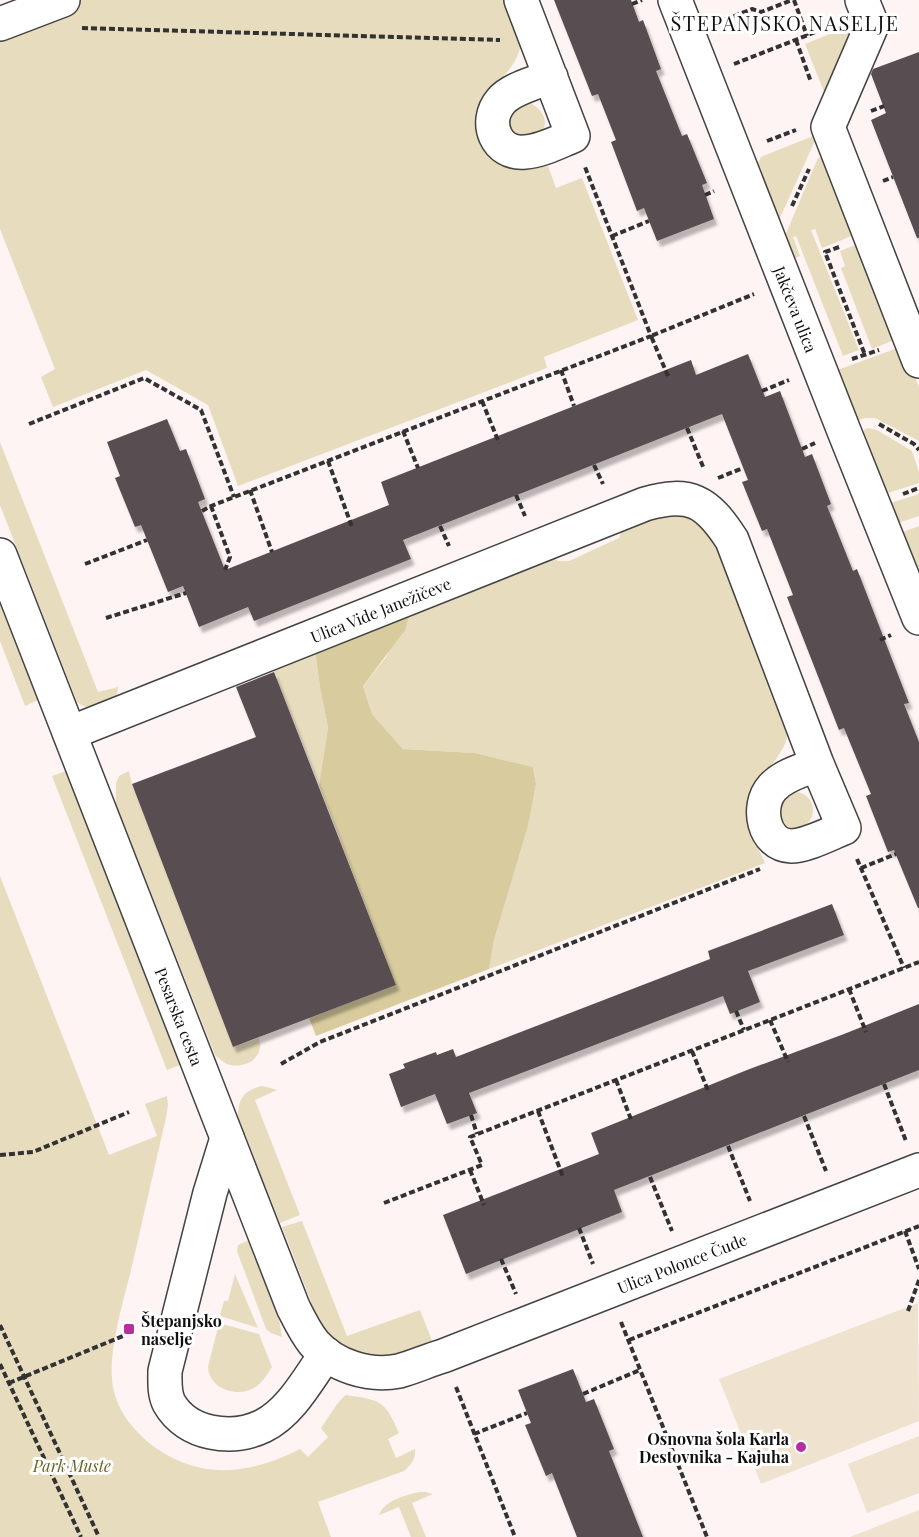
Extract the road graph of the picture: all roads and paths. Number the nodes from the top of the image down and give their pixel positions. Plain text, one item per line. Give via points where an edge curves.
1 (521, 0) edge
2 (643, 0) edge
3 (675, 0) edge
4 (793, 0) edge
5 (632, 4) dead end
6 (864, 6) edge
7 (67, 14) edge
8 (0, 24) edge
9 (714, 24) dead end
10 (807, 36) junction
11 (536, 41) junction
12 (705, 75) junction
13 (551, 76) junction
14 (815, 127) junction
15 (573, 136) junction
16 (736, 154) junction
17 (649, 221) dead end
18 (870, 234) junction
19 (612, 236) junction
20 (773, 249) junction
21 (786, 281) junction
22 (651, 336) junction
23 (915, 350) edge
24 (864, 355) junction
25 (561, 370) junction
26 (821, 371) junction
27 (668, 376) dead end
28 (482, 401) junction
29 (574, 406) dead end
30 (29, 424) dead end
31 (687, 428) dead end
32 (403, 431) junction
33 (499, 443) dead end
34 (328, 461) junction
35 (418, 468) dead end
36 (743, 468) dead end
37 (705, 471) dead end
38 (250, 490) junction
39 (702, 492) junction
40 (234, 497) junction
41 (211, 506) junction
42 (202, 511) dead end
43 (352, 527) dead end
44 (147, 540) dead end
45 (272, 552) dead end
46 (0, 555) edge
47 (85, 564) dead end
48 (225, 570) dead end
49 (186, 593) dead end
50 (106, 618) dead end
51 (919, 618) edge
52 (70, 734) junction
53 (817, 764) junction
54 (844, 828) junction
55 (782, 844) junction
56 (896, 854) dead end
57 (861, 868) junction
58 (919, 962) edge
59 (904, 968) junction
60 (849, 989) junction
61 (736, 1011) dead end
62 (770, 1020) junction
63 (744, 1030) junction
64 (866, 1032) dead end
65 (692, 1051) junction
66 (788, 1062) dead end
67 (281, 1064) dead end
68 (616, 1080) junction
69 (884, 1084) dead end
70 (709, 1093) dead end
71 (538, 1111) junction
72 (129, 1112) dead end
73 (471, 1115) dead end
74 (804, 1116) dead end
75 (632, 1122) dead end
76 (477, 1134) junction
77 (227, 1138) junction
78 (728, 1146) dead end
79 (0, 1155) edge
80 (913, 1157) edge
81 (470, 1170) junction
82 (827, 1174) dead end
83 (563, 1177) dead end
84 (650, 1177) dead end
85 (384, 1203) dead end
86 (751, 1203) dead end
87 (484, 1205) dead end
88 (919, 1226) edge
89 (579, 1228) dead end
90 (905, 1231) junction
91 (672, 1232) dead end
92 (501, 1259) dead end
93 (919, 1269) edge
94 (919, 1280) edge
95 (603, 1282) junction
96 (519, 1303) dead end
97 (908, 1311) dead end
98 (0, 1325) edge
99 (123, 1336) dead end
100 (629, 1340) junction
101 (326, 1354) junction
102 (0, 1364) edge
103 (640, 1370) junction
104 (449, 1371) junction
105 (24, 1377) junction
106 (9, 1383) junction
107 (583, 1394) dead end
108 (527, 1413) dead end
109 (474, 1434) junction
110 (81, 1537) edge
111 (99, 1537) edge
112 (515, 1537) edge
113 (707, 1537) edge

1 - 11 street
2 - 5 path
3 - 12 street, Jakčeva ulica
4 - 9 path via 761,12 752,9
4 - 10 path
6 - 10 path
6 - 14 street via 872,25
7 - 8 street
7 - 11 path
10 - 12 path
11 - 13 street
12 - 16 street, Jakčeva ulica
13 - 15 street
13 - 15 street via 502,99 493,119 495,137 520,153
14 - 16 path
14 - 18 street
14 - 20 path
15 - 19 path
16 - 20 street, Jakčeva ulica
17 - 19 path
18 - 23 street
18 - 24 path via 825,252
19 - 22 path
20 - 21 street, Jakčeva ulica
21 - 22 path
21 - 26 street, Jakčeva ulica
22 - 25 path
22 - 27 path
23 - 24 path
24 - 26 path
25 - 28 path
25 - 29 path
26 - 51 street, Jakčeva ulica
28 - 32 path
28 - 33 path
30 - 40 path via 144,378 201,411
31 - 37 path
32 - 34 path
32 - 35 path
34 - 38 path
34 - 43 path
36 - 39 path
38 - 40 path
38 - 45 path
39 - 52 street, Ulica Vide Janežičeve via 685,499 645,504
39 - 53 street via 708,509 732,540
40 - 41 path
41 - 42 path
41 - 48 path via 230,556
44 - 47 path
46 - 52 street, Pesarska cesta
49 - 50 path
52 - 77 street, Pesarska cesta
53 - 54 street
53 - 55 street via 779,781 766,797 765,824
54 - 55 street via 804,843
54 - 57 path
55 - 67 path via 765,867 320,1042
56 - 57 path
57 - 59 path
58 - 59 path
59 - 60 path
60 - 62 path
60 - 64 path
61 - 63 path
62 - 63 path
62 - 66 path
63 - 65 path
65 - 68 path
65 - 70 path
68 - 71 path
68 - 75 path
69 - 80 path
71 - 76 path
71 - 83 path
72 - 79 path via 33,1152
73 - 76 path
74 - 82 path
76 - 81 path via 471,1137 482,1165
77 - 101 street, Pesarska cesta via 293,1307 306,1333
77 - 101 street via 165,1371 168,1401 189,1423 208,1432 228,1435 247,1431 278,1415
78 - 86 path
80 - 95 street, Ulica Polonce Čude
81 - 85 path
81 - 87 path
84 - 91 path
88 - 90 path
89 - 95 path
90 - 93 path
90 - 100 path
92 - 96 path
94 - 97 path
95 - 100 path
95 - 104 street, Ulica Polonce Čude
98 - 105 path
99 - 105 path
100 - 103 path
101 - 104 street, Pesarska cesta via 354,1369
102 - 106 path
103 - 107 path
103 - 113 path
104 - 109 path
105 - 106 path
105 - 111 path
106 - 110 path
108 - 109 path
109 - 112 path

